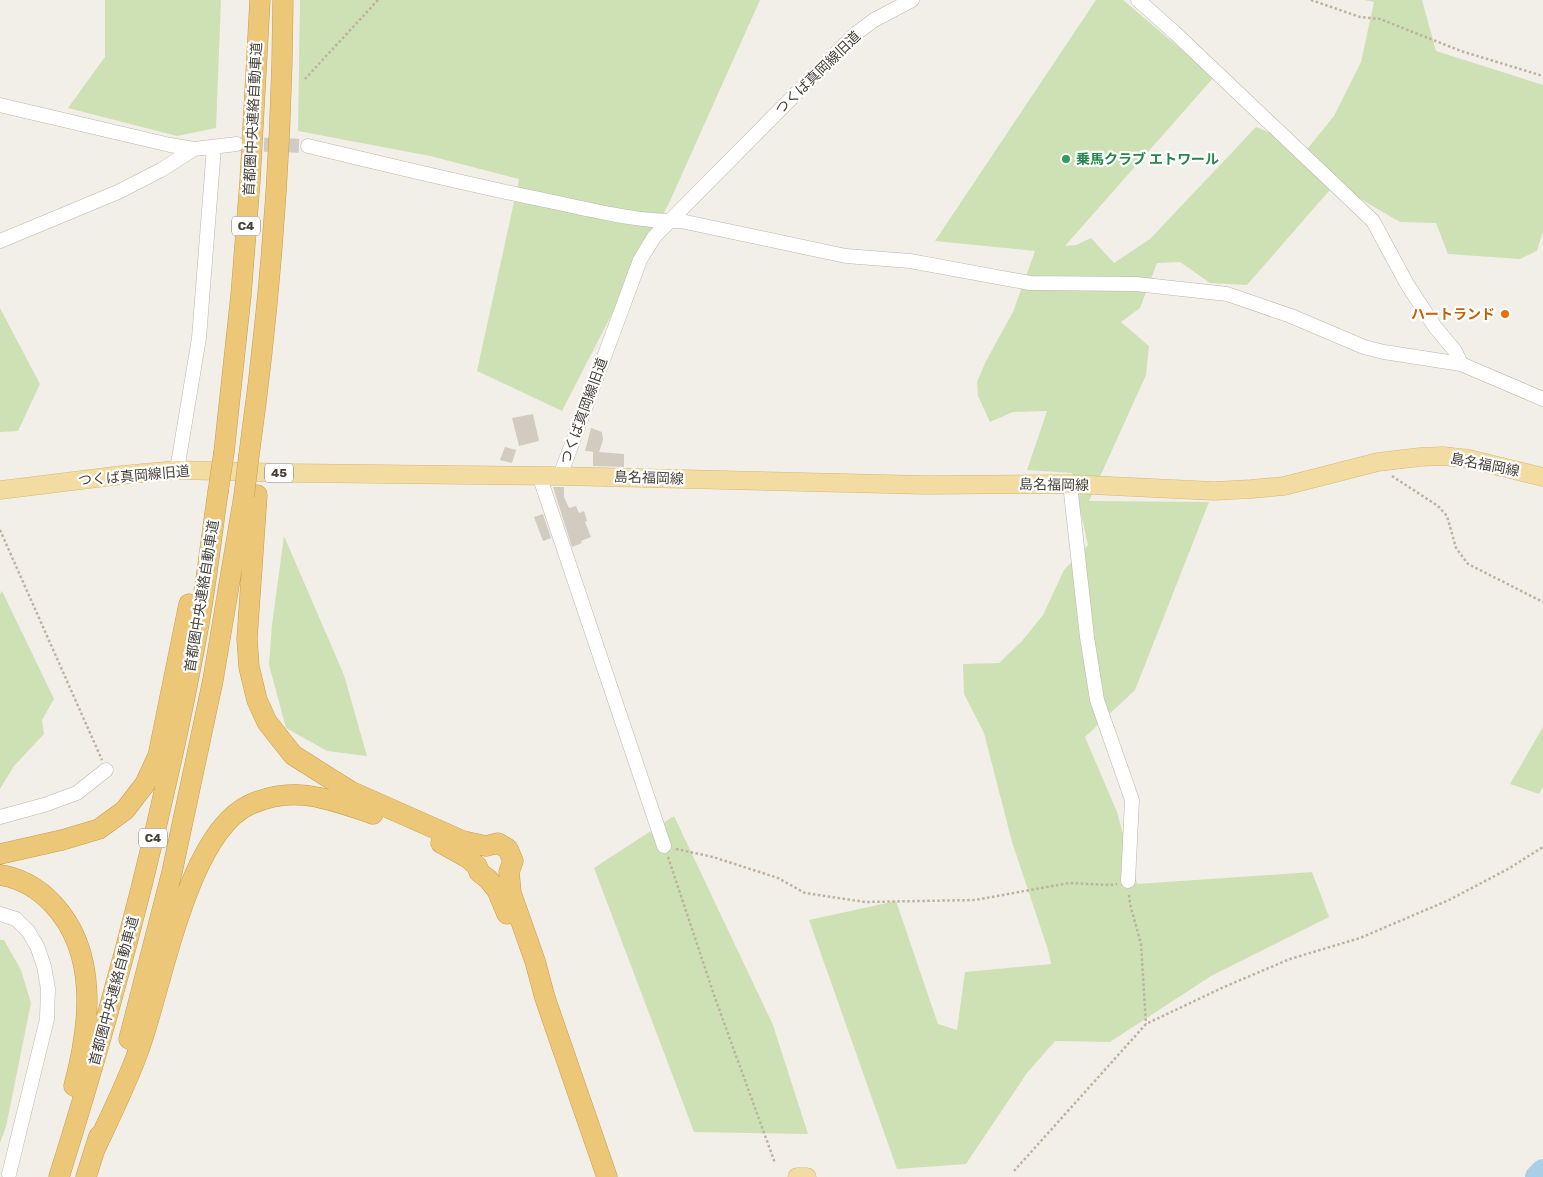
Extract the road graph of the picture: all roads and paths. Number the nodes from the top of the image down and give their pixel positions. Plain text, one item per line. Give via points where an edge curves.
1 (260, 0) edge
2 (283, 0) edge
3 (378, 0) edge
4 (912, 0) edge
5 (1138, 0) edge
6 (1311, 0) edge
7 (1543, 76) edge
8 (305, 79) dead end
9 (0, 105) edge
10 (238, 144) tunnel mouth
11 (308, 146) tunnel mouth
12 (214, 147) junction
13 (194, 148) junction
14 (670, 222) junction
15 (0, 241) edge
16 (1461, 364) junction
17 (1543, 399) edge
18 (1378, 462) junction
19 (176, 470) junction
20 (538, 475) junction
21 (560, 476) junction
22 (1543, 477) edge
23 (1070, 484) junction
24 (0, 490) edge
25 (214, 491) junction
26 (250, 496) junction
27 (0, 530) edge
28 (1543, 602) edge
29 (106, 770) joint
30 (0, 817) edge
31 (486, 846) junction
32 (664, 846) junction
33 (1543, 847) edge
34 (0, 854) edge
35 (483, 872) junction
36 (509, 872) junction
37 (0, 876) edge
38 (1128, 881) junction
39 (0, 914) edge
40 (544, 998) junction
41 (1146, 1024) junction
42 (95, 1149) junction
43 (775, 1164) dead end
44 (1014, 1171) dead end
45 (9, 1174) dead end
46 (50, 1177) edge
47 (59, 1177) edge
48 (86, 1177) edge
49 (607, 1177) edge
50 (797, 1177) edge
51 (806, 1177) edge

1 - 25 highway, 首都圏中央連絡自動車道 / C4, bridge via 241,295
2 - 26 highway, 首都圏中央連絡自動車道 / C4, bridge via 283,57 273,225
3 - 8 path
4 - 14 street, つくば真岡線旧道 via 874,20 854,35
5 - 16 street via 1373,221 1408,284 1435,327 1455,350
6 - 7 path via 1360,17 1380,19 1461,51
9 - 13 street via 170,146
10 - 12 street
11 - 14 street via 522,196 608,214
12 - 13 street
12 - 19 street via 199,338
13 - 15 street via 161,170 118,192
14 - 16 street via 681,221 846,256 910,261 1030,283 1136,284 1226,294 1291,316 1364,347
14 - 21 street, つくば真岡線旧道 via 654,237 640,260
16 - 17 street
18 - 22 main road, 島名福岡線 via 1443,456
18 - 23 main road, 島名福岡線 via 1284,486 1251,490
18 - 28 path via 1448,516 1456,548 1468,564
19 - 20 main road, つくば真岡線旧道 / 45
19 - 24 main road, つくば真岡線旧道 / 45
20 - 21 main road, つくば真岡線旧道 / 45
20 - 32 street
21 - 23 main road, 島名福岡線 via 916,485
23 - 38 street via 1097,700 1132,800
25 - 34 highway via 158,756 144,784 125,810 98,828
25 - 47 highway, 首都圏中央連絡自動車道 / C4 via 198,633 168,780 94,1064
26 - 31 highway via 247,639 257,700 267,722 293,755 350,792 463,841
26 - 42 highway, 首都圏中央連絡自動車道 / C4 via 172,872 129,1039
27 - 29 path
29 - 30 street via 77,793
31 - 35 street via 478,854
31 - 36 highway via 498,844 508,850 513,861
32 - 38 path via 778,878 804,893 865,902 976,900 1069,883 1110,885
32 - 43 path
33 - 41 path via 1449,900 1360,938 1257,973
35 - 36 street via 500,879
35 - 40 highway via 502,902 524,961
35 - 42 highway via 457,852 377,816 309,795 287,794 269,798 230,818 214,836 185,899 138,1052
36 - 40 highway via 511,893 535,961
37 - 46 highway via 25,882 58,909 69,924 82,955 88,982 81,1062
38 - 41 path via 1130,904 1141,944
39 - 45 street via 16,919 28,931 44,966 48,990 47,1019
40 - 49 highway
41 - 44 path
42 - 48 highway, 首都圏中央連絡自動車道 / C4
50 - 51 main road

